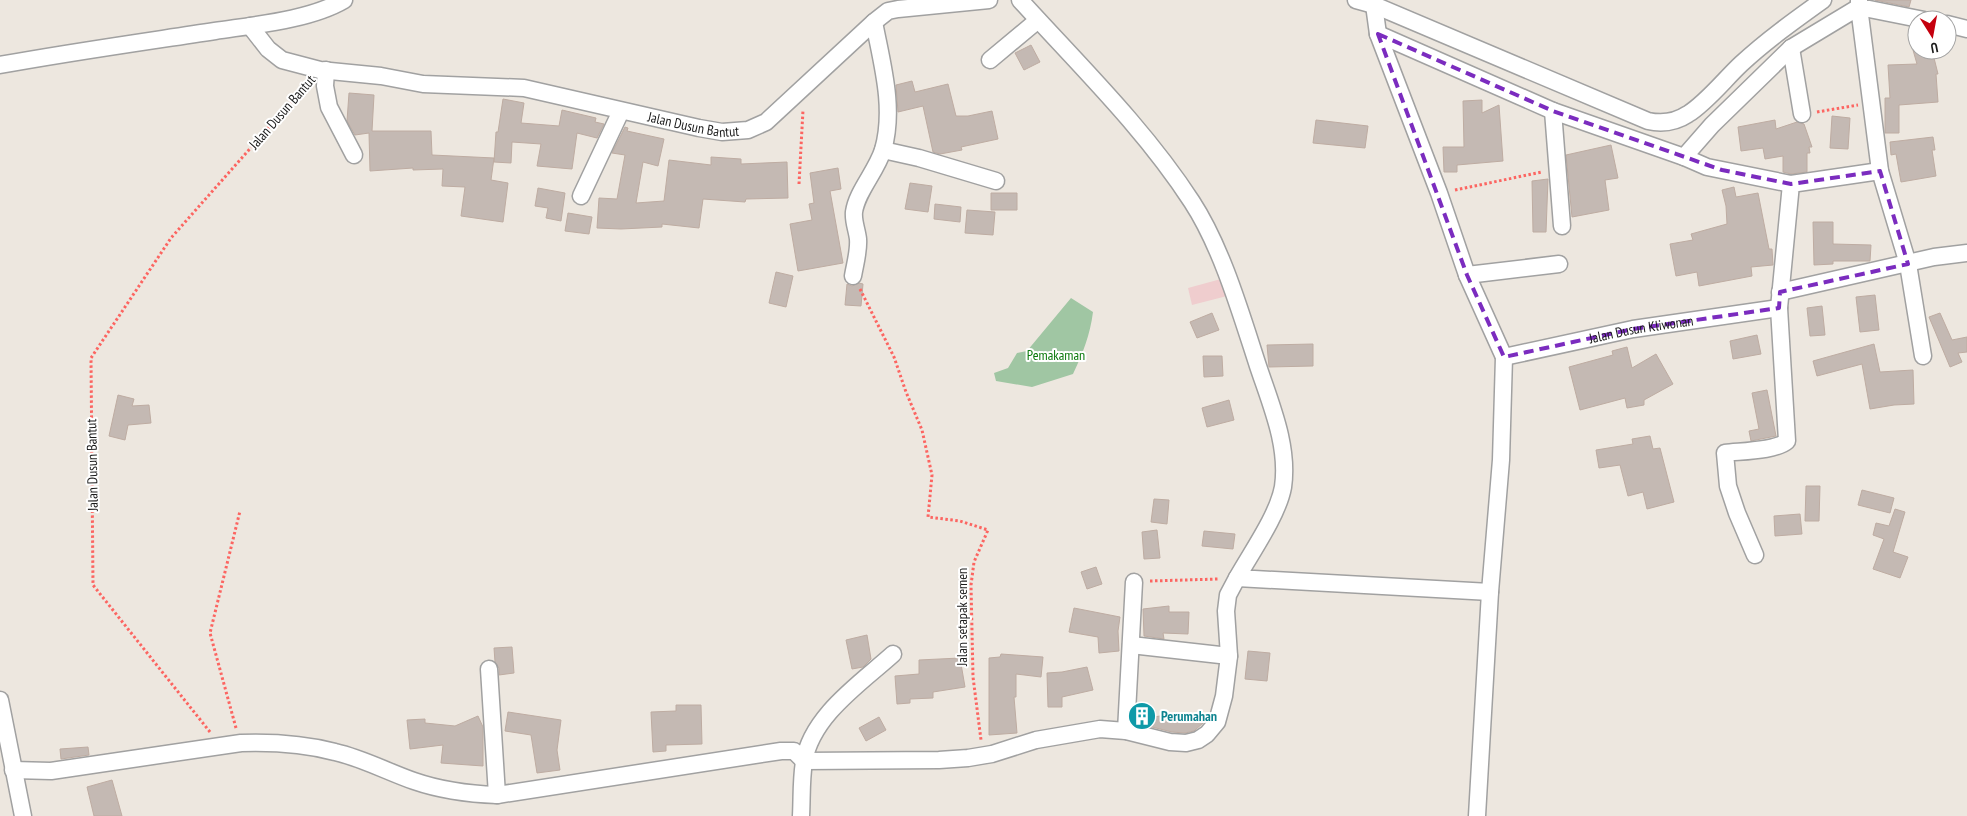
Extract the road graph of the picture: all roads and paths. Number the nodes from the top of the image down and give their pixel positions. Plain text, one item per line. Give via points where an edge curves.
1 (344, 0) edge
2 (989, 0) edge
3 (1020, 0) edge
4 (1356, 0) edge
5 (1823, 0) edge
6 (1859, 4) edge
7 (1374, 11) junction
8 (1907, 16) edge
9 (1038, 20) junction
10 (874, 22) junction
11 (250, 26) junction
12 (1378, 34) junction
13 (1791, 48) junction
14 (990, 60) dead end
15 (0, 65) edge
16 (323, 70) junction
17 (1728, 77) junction
18 (805, 85) junction
19 (1745, 92) junction
20 (1870, 104) junction
21 (620, 111) junction
22 (1553, 111) junction
23 (1802, 114) joint
24 (883, 150) junction
25 (354, 155) dead end
26 (1684, 157) junction
27 (1556, 170) junction
28 (1880, 171) junction
29 (996, 181) dead end
30 (799, 184) dead end
31 (1791, 184) junction
32 (1440, 193) junction
33 (582, 196) dead end
34 (1562, 226) dead end
35 (1967, 253) edge
36 (1559, 264) dead end
37 (1908, 264) junction
38 (853, 276) joint
39 (1467, 276) junction
40 (1779, 300) junction
41 (1923, 356) dead end
42 (1504, 357) junction
43 (240, 511) dead end
44 (1755, 555) dead end
45 (1237, 578) junction
46 (1134, 582) joint
47 (1490, 592) junction
48 (1131, 645) junction
49 (893, 654) dead end
50 (1229, 656) junction
51 (489, 669) dead end
52 (0, 700) edge
53 (1126, 731) junction
54 (240, 744) junction
55 (222, 747) junction
56 (983, 756) junction
57 (804, 761) junction
58 (13, 770) junction
59 (497, 795) junction
60 (23, 816) edge
61 (801, 816) edge
62 (1476, 816) edge

1 - 11 street via 320,11
2 - 10 street, Jalan Dusun Bantut via 898,9 888,11
3 - 9 street
4 - 7 street
5 - 17 street via 1784,27
6 - 8 street
6 - 13 street
6 - 20 street
7 - 12 street
7 - 17 street via 1658,123 1671,122 1689,113
9 - 14 street
9 - 45 street via 1157,152 1192,203 1232,287 1282,440 1285,469 1282,490 1271,518
10 - 18 street, Jalan Dusun Bantut
10 - 24 street via 885,79 888,120
11 - 15 street
11 - 16 street via 268,49 282,60
12 - 22 street
12 - 32 street
13 - 19 street
13 - 23 street
16 - 21 street, Jalan Dusun Bantut via 423,84 524,88
16 - 25 street via 329,107
16 - 55 path, Jalan Dusun Bantut via 171,238 91,358 93,586
17 - 19 street
18 - 21 street, Jalan Dusun Bantut via 766,122 737,132 699,128
18 - 30 path
19 - 26 street
20 - 23 path
20 - 28 street
21 - 33 street
22 - 26 street
22 - 27 street
24 - 29 street
24 - 38 street via 854,212 858,245
26 - 31 street via 1707,167
27 - 32 path
27 - 34 street
28 - 31 street
28 - 37 street
31 - 40 street
32 - 39 street
35 - 37 street, Jalan Dusun Kliwonan
36 - 39 street
37 - 40 street, Jalan Dusun Kliwonan
37 - 41 street
38 - 56 path, Jalan setapak semen via 894,357 922,430 932,475 928,517 960,521 988,530 974,562 971,585 974,677
39 - 42 street
40 - 42 street, Jalan Dusun Kliwonan
40 - 44 street via 1787,441 1780,446 1725,453 1728,486
42 - 47 street via 1501,460
43 - 54 path via 210,633
45 - 46 path
45 - 47 street
45 - 50 street via 1228,595 1226,611
46 - 48 street
47 - 62 street
48 - 50 street
48 - 53 street
49 - 57 street via 821,721
50 - 53 street via 1217,722 1207,734 1186,743
51 - 59 street
52 - 58 street
53 - 56 street via 1100,729 1080,732 1036,740
54 - 55 street
54 - 59 street via 260,743 336,752 416,782 472,794
55 - 58 street via 51,771
56 - 57 street via 939,760
57 - 59 street via 794,751 781,751
57 - 61 street
58 - 60 street

